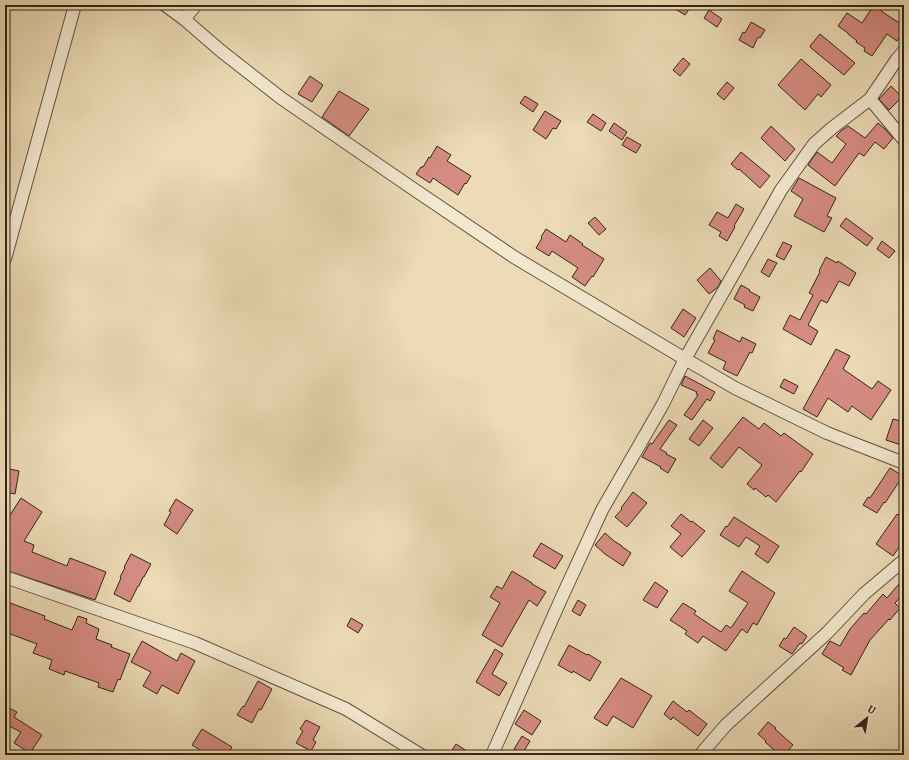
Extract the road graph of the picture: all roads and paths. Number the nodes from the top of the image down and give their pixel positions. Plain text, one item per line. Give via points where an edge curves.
1 (75, 5) edge
2 (165, 5) edge
3 (196, 5) edge
4 (184, 19) junction
5 (904, 51) edge
6 (870, 98) junction
7 (904, 140) edge
8 (5, 259) edge
9 (685, 360) junction
10 (904, 463) edge
11 (904, 560) edge
12 (5, 577) edge
13 (421, 755) edge
14 (492, 755) edge
15 (700, 755) edge

1 - 8 street
2 - 4 street
3 - 4 street
4 - 9 street via 220,51 281,98 409,186 514,257
5 - 6 street
6 - 7 street
6 - 9 street via 814,144 804,157 782,190
9 - 10 street via 827,434
9 - 14 street via 663,404 602,510
11 - 15 street via 864,594 827,633 726,725
12 - 13 street via 195,644 346,709

